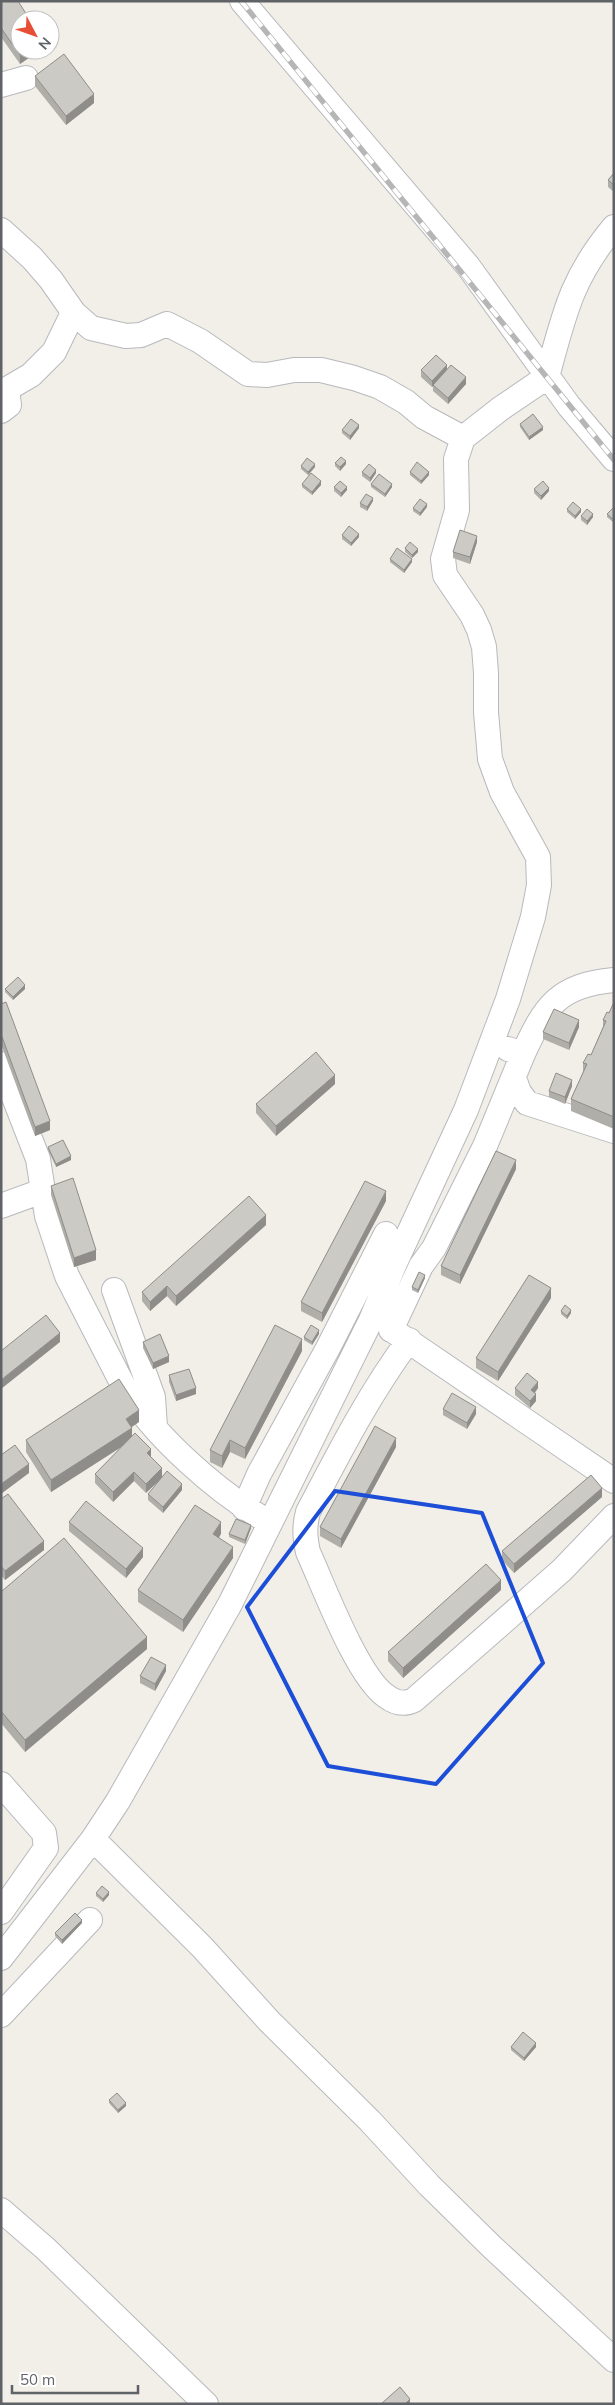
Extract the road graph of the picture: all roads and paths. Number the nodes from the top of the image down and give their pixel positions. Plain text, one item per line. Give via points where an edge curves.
1 (242, 1) edge
2 (26, 78) dead end
3 (1, 85) edge
4 (614, 227) edge
5 (1, 230) edge
6 (73, 312) junction
7 (547, 377) junction
8 (1, 410) edge
9 (463, 438) junction
10 (614, 460) edge
11 (614, 980) edge
12 (492, 1043) junction
13 (523, 1054) junction
14 (1, 1064) edge
15 (514, 1078) junction
16 (614, 1131) edge
17 (42, 1191) junction
18 (1, 1206) edge
19 (386, 1234) dead end
20 (114, 1290) dead end
21 (390, 1330) junction
22 (155, 1427) junction
23 (614, 1481) edge
24 (244, 1508) junction
25 (614, 1516) edge
26 (269, 1522) junction
27 (1, 1784) edge
28 (94, 1839) junction
29 (1, 1912) edge
30 (90, 1920) dead end
31 (1, 1958) edge
32 (1, 2015) edge
33 (1, 2210) edge
34 (614, 2360) edge
35 (206, 2404) edge

1 - 7 street via 468,266
2 - 3 street
4 - 7 street via 577,279
5 - 6 street via 32,258
6 - 8 street via 54,352 31,375 8,389 9,405
6 - 9 street via 91,328 119,336 141,335 167,324 188,333 254,376 321,370 354,378 380,387 424,417
7 - 9 street
7 - 10 street
9 - 12 street via 456,459 457,510 443,559 444,575 479,630 484,646 490,759 502,792 538,858 539,885 533,917
11 - 13 street via 589,982 550,1004
12 - 13 street
12 - 21 street via 466,1110 395,1262
13 - 15 street
14 - 17 street via 38,1159
15 - 16 street via 527,1103
15 - 21 street via 434,1248 421,1266
17 - 18 street
17 - 22 street via 47,1216 78,1301 132,1400
19 - 24 street
20 - 22 street via 153,1397
21 - 23 street
21 - 25 street via 376,1386 308,1512 305,1524 308,1552 340,1623 361,1666 384,1696 406,1704 414,1700 562,1570
21 - 26 street
22 - 24 street via 198,1470
24 - 26 street
26 - 28 street via 230,1604
27 - 29 street via 44,1832 46,1848
28 - 31 street
28 - 34 street via 202,1947 428,2185
30 - 32 street
33 - 35 street via 46,2249

